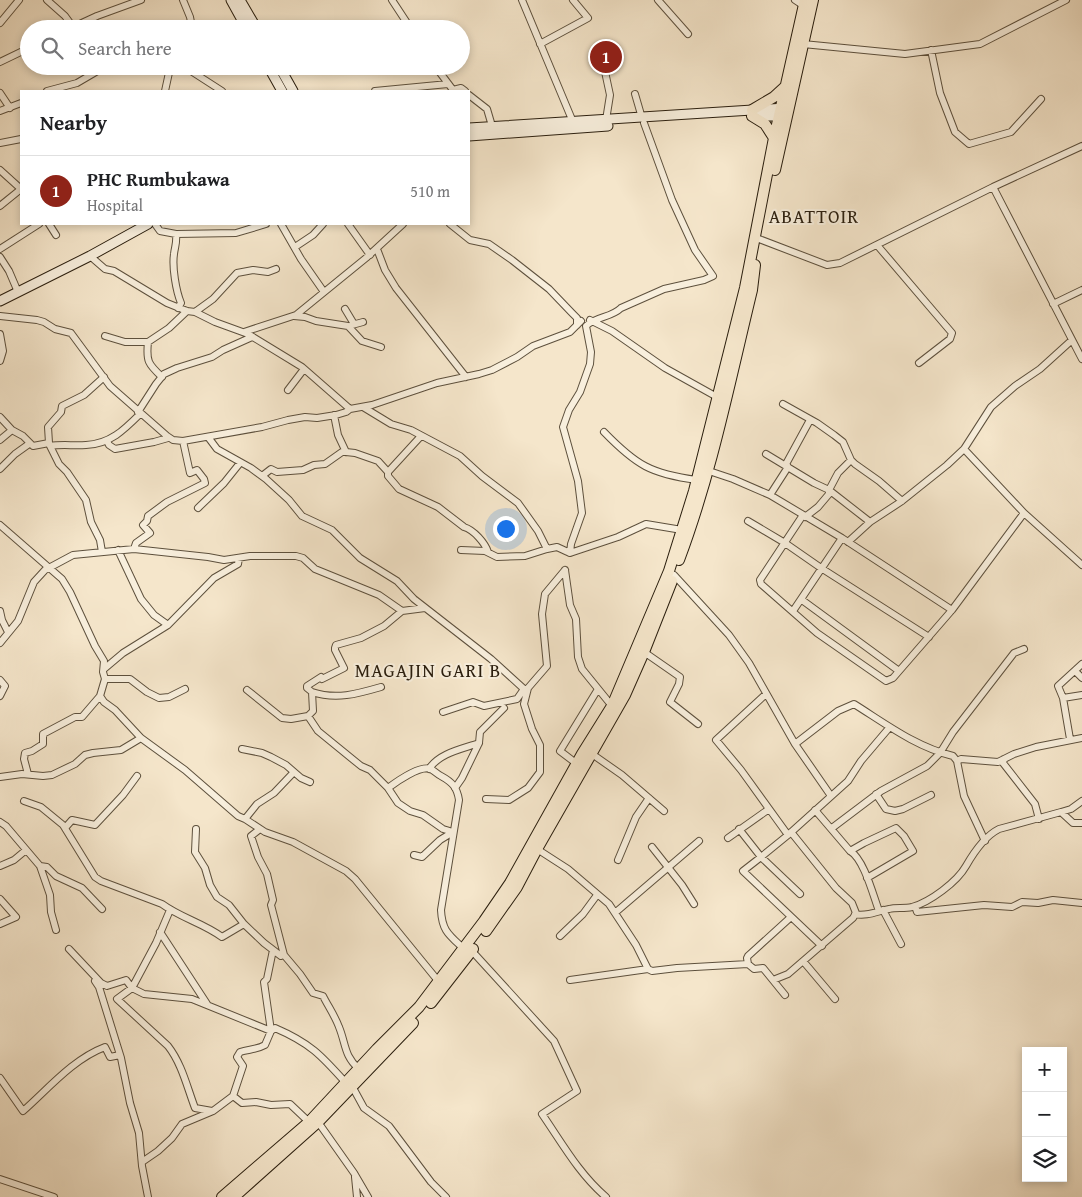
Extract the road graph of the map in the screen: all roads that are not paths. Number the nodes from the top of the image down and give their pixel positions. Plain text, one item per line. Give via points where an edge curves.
1 (19, 0) edge
2 (47, 0) edge
3 (141, 0) edge
4 (183, 0) edge
5 (231, 0) edge
6 (240, 0) edge
7 (392, 0) edge
8 (522, 0) edge
9 (573, 0) edge
10 (658, 0) edge
11 (813, 0) edge
12 (1066, 0) edge
13 (801, 2) edge
14 (123, 3) edge
15 (67, 20) edge
16 (86, 20) edge
17 (191, 20) edge
18 (242, 20) edge
19 (252, 20) edge
20 (405, 20) edge
21 (0, 23) edge
22 (688, 34) dead end
23 (540, 44) junction
24 (803, 44) junction
25 (931, 50) junction
26 (20, 52) edge
27 (616, 56) dead end
28 (0, 62) edge
29 (91, 75) edge
30 (170, 75) edge
31 (197, 75) edge
32 (273, 75) edge
33 (284, 75) edge
34 (442, 75) edge
35 (448, 84) junction
36 (787, 85) junction
37 (51, 90) edge
38 (166, 90) edge
39 (220, 90) edge
40 (281, 90) edge
41 (292, 90) edge
42 (385, 90) edge
43 (453, 90) edge
44 (0, 93) edge
45 (635, 94) dead end
46 (470, 95) edge
47 (1041, 99) dead end
48 (478, 102) junction
49 (20, 103) edge
50 (470, 103) edge
51 (10, 108) junction
52 (0, 112) edge
53 (784, 112) junction
54 (752, 113) junction
55 (606, 120) junction
56 (643, 120) junction
57 (573, 122) junction
58 (492, 126) junction
59 (470, 128) edge
60 (470, 136) edge
61 (774, 138) junction
62 (20, 139) edge
63 (0, 143) edge
64 (1082, 146) edge
65 (0, 170) edge
66 (993, 187) junction
67 (20, 188) edge
68 (20, 190) edge
69 (0, 206) edge
70 (37, 225) edge
71 (50, 225) edge
72 (146, 225) edge
73 (156, 225) edge
74 (263, 225) edge
75 (282, 225) edge
76 (323, 225) edge
77 (349, 225) edge
78 (402, 225) edge
79 (451, 225) edge
80 (176, 234) junction
81 (56, 235) dead end
82 (759, 239) junction
83 (876, 245) junction
84 (295, 247) junction
85 (0, 249) edge
86 (377, 249) junction
87 (370, 255) junction
88 (90, 256) junction
89 (0, 257) edge
90 (276, 269) dead end
91 (1082, 290) edge
92 (18, 292) junction
93 (324, 292) junction
94 (0, 301) edge
95 (1054, 304) junction
96 (178, 308) junction
97 (344, 309) dead end
98 (187, 312) junction
99 (195, 312) junction
100 (0, 316) edge
101 (293, 316) junction
102 (592, 320) junction
103 (578, 321) junction
104 (363, 322) dead end
105 (351, 325) junction
106 (244, 332) junction
107 (0, 334) edge
108 (105, 336) dead end
109 (252, 337) junction
110 (1072, 340) junction
111 (148, 342) junction
112 (381, 347) dead end
113 (1082, 359) edge
114 (0, 361) edge
115 (919, 363) dead end
116 (304, 369) junction
117 (162, 376) junction
118 (466, 376) junction
119 (104, 377) junction
120 (288, 390) dead end
121 (717, 397) junction
122 (783, 404) dead end
123 (363, 407) junction
124 (350, 409) junction
125 (139, 413) junction
126 (334, 415) junction
127 (0, 417) edge
128 (810, 420) junction
129 (12, 430) junction
130 (604, 432) dead end
131 (421, 436) junction
132 (208, 437) junction
133 (168, 438) junction
134 (0, 440) edge
135 (107, 441) junction
136 (183, 441) junction
137 (29, 444) junction
138 (50, 445) junction
139 (964, 449) junction
140 (346, 452) junction
141 (766, 454) dead end
142 (851, 460) junction
143 (240, 463) junction
144 (788, 467) junction
145 (0, 469) edge
146 (709, 471) junction
147 (388, 472) junction
148 (262, 476) junction
149 (697, 480) junction
150 (829, 490) junction
151 (770, 494) junction
152 (902, 501) junction
153 (198, 508) dead end
154 (1024, 513) junction
155 (804, 516) junction
156 (748, 521) dead end
157 (870, 522) junction
158 (0, 525) edge
159 (682, 530) junction
160 (842, 538) junction
161 (785, 542) junction
162 (848, 542) junction
163 (134, 549) junction
164 (547, 549) junction
165 (118, 550) junction
166 (461, 550) dead end
167 (102, 552) junction
168 (488, 552) junction
169 (570, 553) junction
170 (239, 558) junction
171 (1082, 565) edge
172 (50, 568) junction
173 (822, 568) junction
174 (674, 575) junction
175 (802, 600) junction
176 (425, 608) junction
177 (0, 610) edge
178 (952, 610) junction
179 (793, 611) junction
180 (402, 612) junction
181 (168, 625) junction
182 (8, 632) junction
183 (930, 637) junction
184 (0, 643) edge
185 (1024, 649) dead end
186 (644, 652) junction
187 (1082, 664) edge
188 (104, 669) junction
189 (1075, 670) junction
190 (900, 671) junction
191 (1082, 678) edge
192 (105, 679) junction
193 (0, 680) edge
194 (381, 687) dead end
195 (185, 689) dead end
196 (526, 689) junction
197 (598, 689) junction
198 (247, 690) dead end
199 (312, 692) junction
200 (766, 694) junction
201 (1082, 695) edge
202 (0, 696) edge
203 (100, 696) junction
204 (1063, 698) junction
205 (612, 706) junction
206 (504, 708) dead end
207 (443, 712) dead end
208 (308, 716) junction
209 (698, 724) dead end
210 (889, 728) junction
211 (141, 738) junction
212 (1082, 738) edge
213 (1070, 739) junction
214 (478, 743) junction
215 (795, 744) junction
216 (242, 749) dead end
217 (940, 753) junction
218 (592, 754) junction
219 (1004, 759) junction
220 (957, 761) junction
221 (577, 764) junction
222 (430, 769) junction
223 (294, 772) junction
224 (28, 774) junction
225 (137, 776) dead end
226 (0, 777) edge
227 (310, 782) dead end
228 (388, 788) junction
229 (455, 788) junction
230 (876, 794) junction
231 (931, 795) dead end
232 (831, 796) junction
233 (649, 798) junction
234 (486, 799) dead end
235 (24, 801) dead end
236 (1082, 802) edge
237 (769, 809) junction
238 (815, 810) junction
239 (664, 811) dead end
240 (1061, 812) junction
241 (245, 818) junction
242 (1039, 819) junction
243 (0, 822) edge
244 (1082, 823) edge
245 (65, 828) junction
246 (832, 828) junction
247 (196, 829) dead end
248 (260, 829) junction
249 (739, 830) junction
250 (453, 832) junction
251 (790, 833) junction
252 (728, 838) dead end
253 (699, 841) dead end
254 (986, 841) junction
255 (652, 847) dead end
256 (537, 849) junction
257 (26, 850) junction
258 (850, 851) junction
259 (414, 855) dead end
260 (761, 857) junction
261 (618, 860) dead end
262 (0, 866) edge
263 (40, 866) junction
264 (669, 868) junction
265 (867, 878) junction
266 (800, 894) dead end
267 (597, 895) junction
268 (0, 899) edge
269 (1082, 903) edge
270 (694, 904) dead end
271 (915, 906) junction
272 (102, 909) dead end
273 (170, 910) junction
274 (881, 910) junction
275 (616, 912) junction
276 (855, 914) junction
277 (791, 917) junction
278 (487, 923) junction
279 (0, 924) edge
280 (244, 924) junction
281 (56, 930) dead end
282 (160, 932) junction
283 (560, 936) dead end
284 (901, 944) dead end
285 (471, 945) junction
286 (822, 946) junction
287 (69, 949) dead end
288 (273, 950) junction
289 (284, 955) junction
290 (803, 961) junction
291 (748, 964) junction
292 (648, 969) junction
293 (90, 971) junction
294 (570, 980) dead end
295 (773, 980) junction
296 (439, 982) junction
297 (132, 988) junction
298 (786, 995) dead end
299 (835, 999) dead end
300 (207, 1004) junction
301 (271, 1031) junction
302 (120, 1055) junction
303 (359, 1069) junction
304 (0, 1078) edge
305 (349, 1084) junction
306 (233, 1096) junction
307 (213, 1111) junction
308 (314, 1122) junction
309 (142, 1162) junction
310 (354, 1173) junction
311 (0, 1179) edge
312 (54, 1197) edge
313 (148, 1197) edge
314 (222, 1197) edge
315 (234, 1197) edge
316 (357, 1197) edge
317 (368, 1197) edge
318 (446, 1197) edge
319 (606, 1197) edge

1 - 21 street
2 - 15 street
3 - 14 street
4 - 17 street
5 - 18 main road
6 - 19 main road
7 - 20 street
8 - 23 street
9 - 23 street via 588,18
10 - 22 street
11 - 24 main road
12 - 25 street via 980,44
13 - 36 main road
14 - 16 street
23 - 57 street
24 - 25 street via 905,54
24 - 53 main road
25 - 47 street via 940,93 955,132 969,144 1011,132
26 - 28 street
27 - 55 street via 604,67 610,94
29 - 37 street via 77,83
30 - 38 street
31 - 39 street
32 - 40 main road
33 - 41 main road
34 - 35 street
35 - 42 street
35 - 43 street
36 - 53 main road
36 - 54 main road
44 - 51 street
45 - 56 street
46 - 48 street
48 - 50 street
48 - 58 street via 487,109
49 - 51 street
51 - 52 street
53 - 54 main road
53 - 61 main road
53 - 82 main road
54 - 56 main road
54 - 61 main road
55 - 56 main road
55 - 57 main road
56 - 60 main road
56 - 102 street via 672,200 695,250 713,276 664,290
57 - 58 main road
58 - 59 main road
61 - 121 main road via 744,288
62 - 63 street
64 - 66 street
65 - 67 street
66 - 83 street
66 - 95 street
68 - 69 street
70 - 85 street
71 - 81 street
72 - 88 main road
73 - 80 street via 160,231
74 - 80 street via 236,233
75 - 84 street
76 - 84 street
77 - 87 street
78 - 86 street
79 - 103 street via 470,240 489,244 535,277
80 - 96 street via 173,257 181,303
82 - 83 street via 827,265 840,263
82 - 146 main road via 752,290
83 - 115 street via 952,333 950,339
84 - 93 street
86 - 87 street
86 - 118 street via 396,288
87 - 93 street
88 - 92 main road
88 - 96 street via 105,269
89 - 92 street
90 - 99 street via 237,273 213,299
91 - 95 street
92 - 94 main road
93 - 101 street
95 - 110 street
96 - 98 street
97 - 105 street
98 - 99 street
98 - 111 street
99 - 106 street
100 - 119 street via 37,320 68,332
101 - 105 street
101 - 106 street
102 - 103 street
102 - 121 street via 665,368
102 - 169 street via 586,326 590,364 563,426 578,481 582,513
103 - 118 street via 570,332 534,346 492,370
104 - 105 street
105 - 112 street via 362,341
106 - 109 street
107 - 114 street via 3,351
108 - 111 street via 125,342
109 - 116 street
109 - 117 street
110 - 113 street
110 - 139 street via 991,407
111 - 117 street via 149,364
116 - 120 street
116 - 124 street
117 - 125 street
118 - 123 street
119 - 125 street
119 - 138 street via 84,395 62,406 48,427
121 - 149 main road
122 - 128 street
123 - 124 street
123 - 131 street via 391,424
124 - 126 street
125 - 133 street
125 - 135 street via 118,436
126 - 132 street via 288,420
126 - 140 street via 338,436
127 - 129 street
128 - 142 street via 843,442
128 - 144 street via 786,464
129 - 134 street
129 - 137 street
130 - 149 street via 626,454 649,469
131 - 147 street
131 - 164 street via 460,456 518,503
132 - 136 street
132 - 143 street via 216,449
133 - 135 street via 115,449
133 - 136 street
135 - 138 street via 86,445
136 - 163 street via 190,473 197,470 205,483 167,502 148,516 143,525 150,533 136,543
137 - 138 street
137 - 145 street
138 - 167 street via 59,464 86,500
139 - 152 street
139 - 154 street
140 - 147 street via 378,461
140 - 148 street via 325,464 294,471 271,469
141 - 144 street
142 - 150 street via 838,473
142 - 152 street
143 - 148 street
143 - 153 street
144 - 150 street
144 - 151 street
146 - 151 street
146 - 174 main road
147 - 168 street via 399,489 438,507 468,528 485,543
148 - 176 street via 302,516 332,530 360,558 397,581
149 - 159 main road
150 - 155 street via 818,507
150 - 157 street
151 - 155 street
152 - 157 street
154 - 171 street
154 - 178 street
155 - 160 street
155 - 161 street
156 - 161 street
157 - 162 street
158 - 172 street
159 - 169 street via 646,524
159 - 205 main road via 669,571
160 - 162 street
160 - 173 street
161 - 173 street
161 - 179 street via 760,580
162 - 178 street
163 - 165 street
163 - 170 street via 224,560
164 - 168 street via 525,556 497,557
164 - 169 street via 557,547
165 - 167 street
165 - 181 street via 141,599 154,615
166 - 168 street
167 - 172 street via 72,555
170 - 180 street via 303,558 315,569 379,595
170 - 181 street via 238,564 214,578
172 - 182 street via 34,582 18,621
172 - 188 street via 70,592 104,661
173 - 175 street
173 - 183 street
174 - 186 main road
174 - 200 street via 729,635
175 - 179 street
175 - 190 street
176 - 180 street
176 - 196 street
177 - 182 street
178 - 183 street
179 - 190 street via 817,633 882,679 893,678
180 - 199 street via 370,634 336,645 344,668 307,686
181 - 188 street
182 - 184 street
183 - 190 street
185 - 217 street via 1014,652 952,732
186 - 209 street via 680,676 670,702
186 - 218 main road via 625,695
187 - 189 street
188 - 192 street
189 - 191 street
189 - 204 street via 1058,686
192 - 195 street via 130,679 159,698
192 - 203 street
193 - 202 street via 5,686
194 - 199 street via 348,696 334,697
196 - 197 street via 547,666 542,614 545,594 565,570 570,606 576,619 578,657 582,669
196 - 207 street via 517,699 484,706 473,702
196 - 234 street via 524,704 540,745 540,772 528,788 509,800
197 - 205 street
197 - 221 street via 560,751
198 - 208 street via 282,718
199 - 208 street via 313,711
200 - 215 street
200 - 237 street via 716,740
201 - 204 street
203 - 211 street
203 - 224 street via 82,717 75,717 43,734 43,744 26,753 24,759
204 - 213 street
205 - 221 main road
206 - 214 street via 480,732
208 - 228 street via 318,731 370,770
210 - 215 street via 854,704 838,711
210 - 217 street
210 - 232 street via 848,781
211 - 224 street via 121,750 85,755 75,764 52,775
211 - 241 street via 185,770 238,816
212 - 213 street
213 - 219 street
214 - 222 street via 441,757
214 - 229 street
215 - 232 street
216 - 223 street via 262,753
217 - 220 street via 953,756
217 - 230 street via 927,766
218 - 233 street
218 - 256 main road
219 - 220 street via 998,762
219 - 242 street via 1003,763 1035,804
220 - 254 street via 964,796
221 - 278 main road
222 - 228 street via 422,769
222 - 229 street via 450,780
223 - 227 street
223 - 241 street
224 - 226 street
225 - 245 street via 95,825 72,820
228 - 250 street via 398,803
229 - 250 street via 459,800
230 - 231 street via 886,809 895,811
230 - 246 street
232 - 238 street
233 - 239 street
233 - 261 street via 636,817
235 - 245 street via 41,807
236 - 240 street
237 - 249 street
237 - 251 street
238 - 246 street
238 - 251 street
240 - 242 street
240 - 244 street via 1073,823
241 - 248 street
242 - 254 street via 999,828
243 - 257 street
245 - 273 street via 95,877
246 - 258 street
247 - 280 street via 195,852 210,885
248 - 289 street via 251,836 268,874 271,905
248 - 296 street via 294,842 350,875
249 - 252 street
249 - 260 street
250 - 259 street via 422,857
250 - 285 street via 440,910 442,925 448,935
251 - 260 street
251 - 276 street via 852,903
253 - 264 street
254 - 271 street via 947,887
255 - 264 street
256 - 267 street via 568,869
256 - 278 main road via 518,887
257 - 262 street
257 - 263 street
258 - 265 street via 855,854
258 - 265 street via 896,828 904,836 913,851
260 - 266 street
260 - 277 street via 743,872
263 - 272 street via 82,888
263 - 281 street via 52,901
264 - 270 street
264 - 275 street
265 - 274 street
267 - 275 street
267 - 283 street
268 - 279 street via 16,917
269 - 271 street via 1054,900 1022,902 1012,907 984,905 917,912
271 - 274 street
273 - 280 street via 222,937
273 - 282 street
274 - 276 street via 864,916
274 - 284 street
275 - 292 street
276 - 286 street
277 - 286 street
277 - 291 street via 748,956
278 - 285 main road
280 - 288 street
282 - 297 street
282 - 300 street
285 - 296 main road
285 - 305 main road via 424,1012
285 - 319 street via 554,1041 577,1091 542,1114 583,1174
286 - 290 street
287 - 293 street
288 - 289 street
288 - 301 street via 264,982
289 - 303 street via 313,993 322,996 339,1026 348,1057
290 - 295 street via 788,974
290 - 299 street
291 - 292 street
291 - 295 street via 754,969 763,968
292 - 294 street
293 - 297 street via 107,986 126,980
293 - 302 street via 99,987
295 - 298 street
296 - 303 main road via 420,1007
297 - 300 street via 144,994 192,999 199,1004
297 - 307 street via 117,999 175,1054 195,1108
300 - 301 street
301 - 305 street via 275,1028 312,1048
301 - 306 street via 265,1045 240,1052 237,1057 243,1066
302 - 304 street via 110,1057 105,1047 95,1051 23,1111
302 - 309 street via 140,1138
303 - 305 main road
305 - 308 main road
305 - 318 street via 364,1108 389,1126
306 - 307 street
306 - 308 street via 242,1103 290,1104
307 - 309 street via 187,1121 158,1151
308 - 310 street
308 - 314 main road
308 - 315 main road
309 - 313 street
310 - 316 street
310 - 317 street
311 - 312 street

